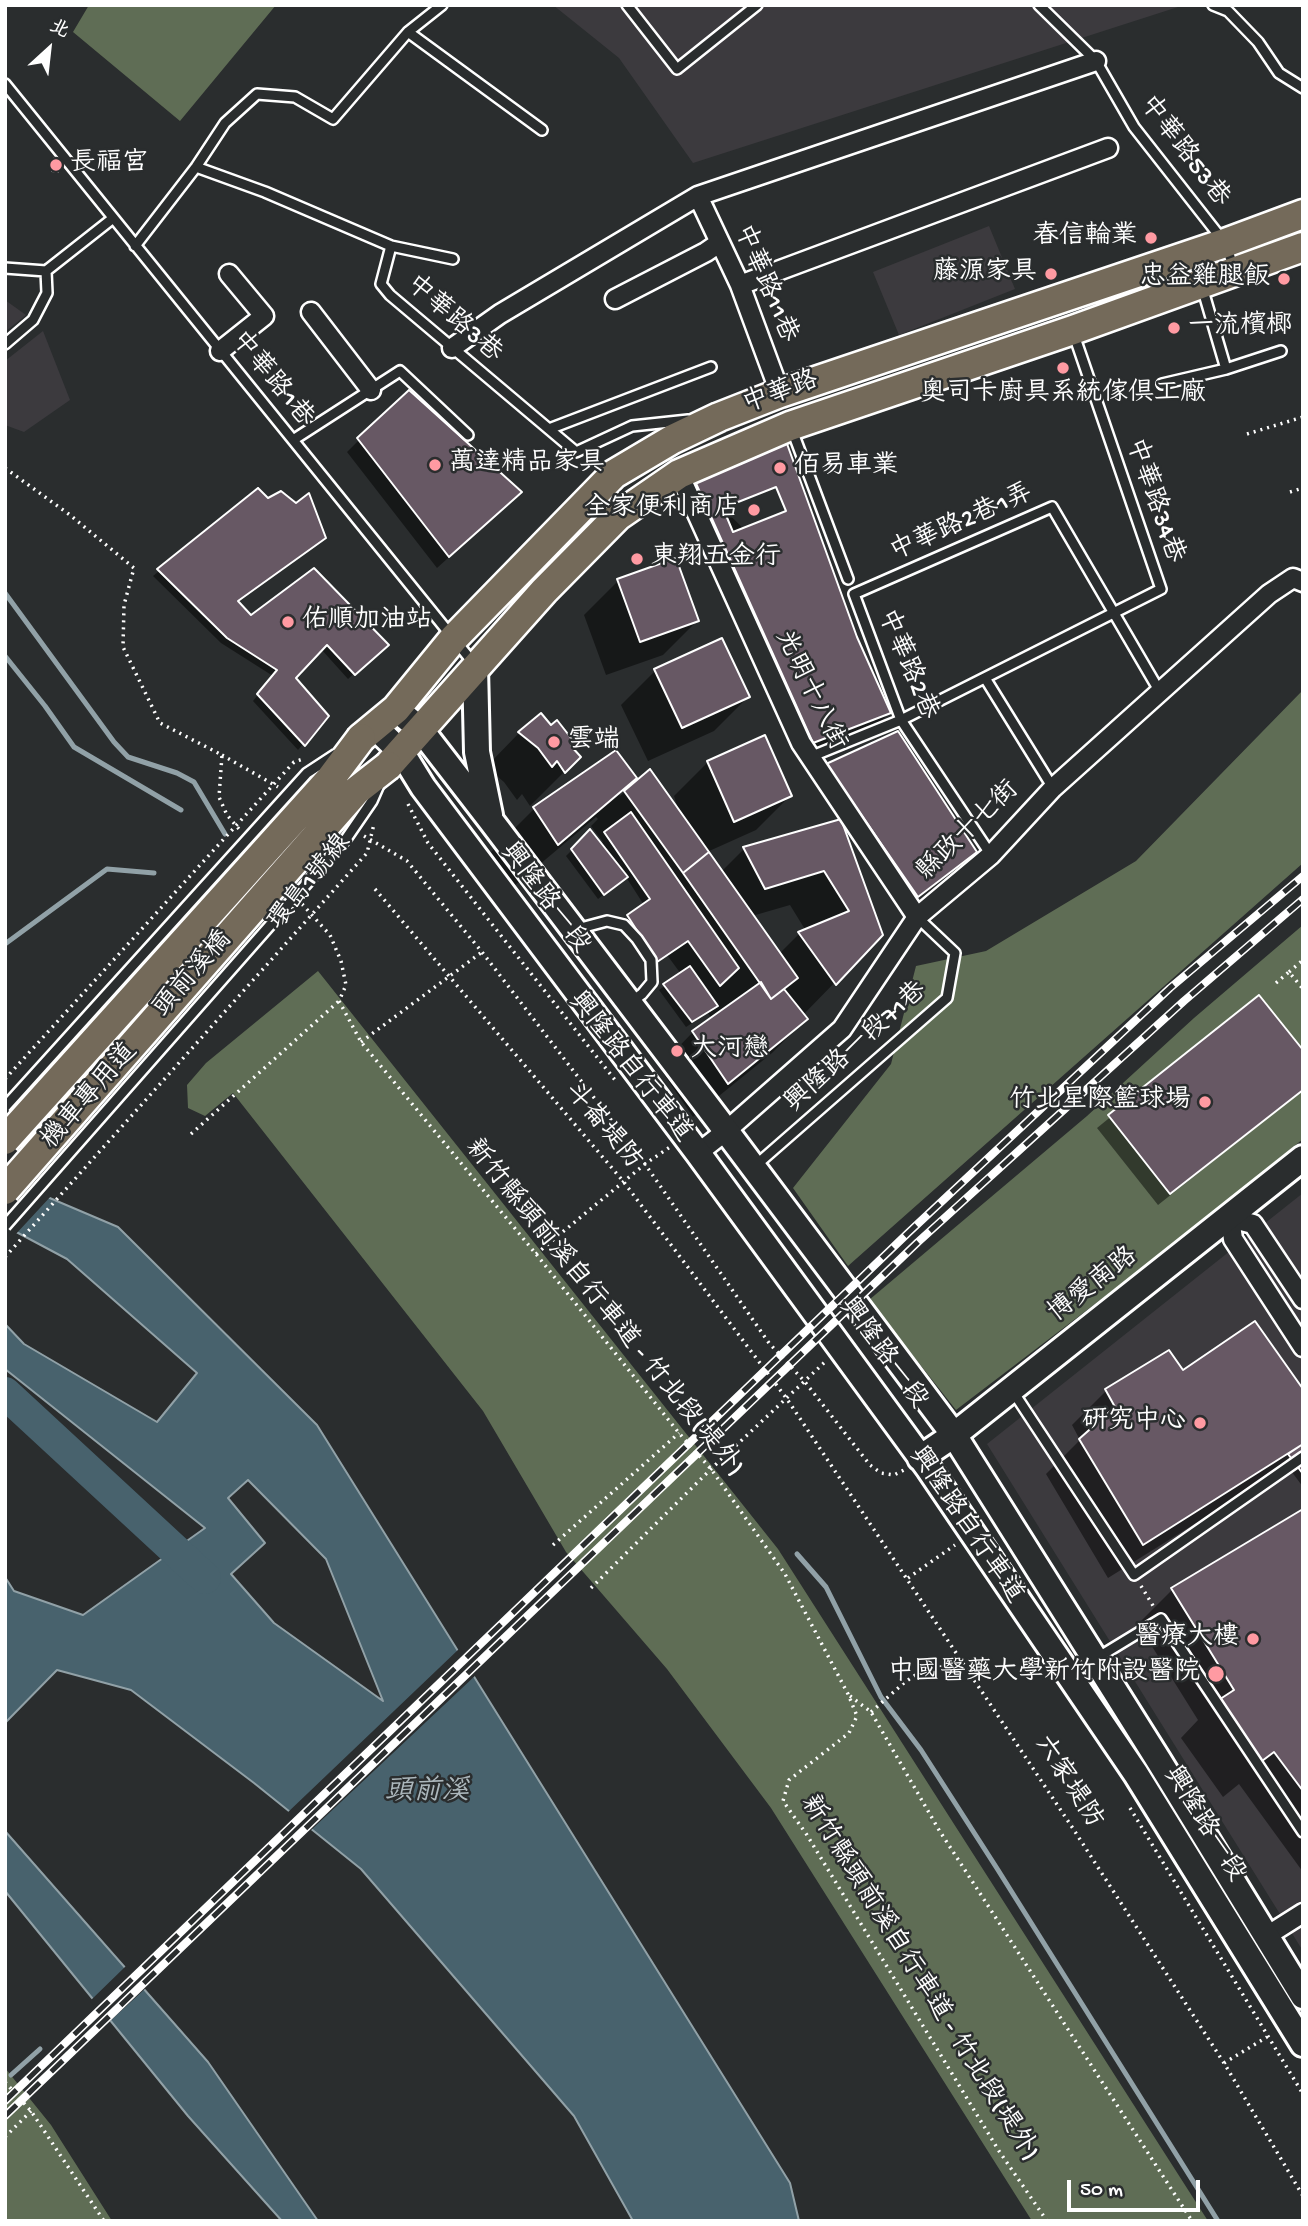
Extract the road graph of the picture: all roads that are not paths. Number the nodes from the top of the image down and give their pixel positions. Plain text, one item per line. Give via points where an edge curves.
1 (442, 5) edge
2 (626, 5) edge
3 (757, 5) edge
4 (1039, 5) edge
5 (1213, 5) edge
6 (408, 32) junction
7 (1096, 61) junction
8 (5, 84) edge
9 (1303, 88) edge
10 (542, 130) dead end
11 (1108, 148) dead end
12 (196, 166) junction
13 (698, 196) junction
14 (1303, 214) edge
15 (112, 219) junction
16 (719, 243) junction
17 (1225, 243) junction
18 (135, 246) junction
19 (391, 246) junction
20 (1303, 247) edge
21 (453, 259) dead end
22 (5, 268) edge
23 (1235, 270) junction
24 (46, 271) junction
25 (229, 274) dead end
26 (1200, 282) junction
27 (740, 285) junction
28 (615, 299) dead end
29 (311, 312) dead end
30 (1073, 330) junction
31 (5, 345) edge
32 (452, 348) junction
33 (220, 351) junction
34 (1281, 351) dead end
35 (711, 367) dead end
36 (1226, 369) junction
37 (1162, 384) dead end
38 (371, 390) junction
39 (780, 393) junction
40 (719, 417) junction
41 (790, 426) junction
42 (549, 429) junction
43 (468, 435) dead end
44 (293, 440) junction
45 (679, 474) junction
46 (848, 579) dead end
47 (1303, 582) edge
48 (854, 594) joint
49 (1114, 612) junction
50 (454, 638) junction
51 (475, 667) junction
52 (985, 678) junction
53 (1160, 692) junction
54 (901, 720) junction
55 (377, 724) junction
56 (421, 730) junction
57 (810, 757) junction
58 (395, 759) junction
59 (1052, 788) junction
60 (492, 822) junction
61 (991, 855) junction
62 (917, 917) junction
63 (574, 930) junction
64 (629, 1002) junction
65 (5, 1107) edge
66 (726, 1131) junction
67 (5, 1140) edge
68 (681, 1148) junction
69 (1303, 1158) edge
70 (754, 1167) junction
71 (5, 1190) edge
72 (1230, 1218) junction
73 (5, 1226) edge
74 (1303, 1299) edge
75 (1303, 1347) edge
76 (1011, 1388) junction
77 (954, 1435) junction
78 (1303, 1457) edge
79 (910, 1468) junction
80 (1095, 1659) junction
81 (1303, 1832) edge
82 (1303, 1913) edge
83 (1265, 1937) junction
84 (1303, 1996) edge
85 (1303, 2044) edge

1 - 6 lane
2 - 3 lane via 677,69
4 - 7 lane, 中華路53巷
5 - 9 lane via 1228,11 1279,73
6 - 10 lane
6 - 12 lane via 333,119 295,97 257,94 225,123
7 - 13 street
7 - 17 lane, 中華路53巷 via 1134,127
8 - 15 lane, 中華路1巷
11 - 27 street
12 - 18 lane
12 - 19 lane, 中華路3巷
13 - 16 street, 中華路11巷
13 - 32 street via 500,314
14 - 17 main road, 中華路
15 - 18 lane, 中華路1巷
15 - 24 lane
16 - 27 street, 中華路11巷
16 - 28 street
17 - 23 lane, 中華路53巷
17 - 39 main road, 中華路
18 - 33 lane, 中華路1巷
19 - 21 lane
19 - 32 lane, 中華路3巷 via 381,284
20 - 23 main road, 中華路
22 - 24 lane
23 - 26 main road, 中華路
24 - 31 lane via 47,293 33,320
25 - 33 street via 264,316
26 - 30 main road, 中華路
26 - 36 lane
27 - 39 street, 中華路11巷
29 - 38 street
30 - 41 main road, 中華路
30 - 49 lane, 中華路34巷 via 1161,589
32 - 42 lane, 中華路3巷
33 - 44 lane, 中華路1巷
34 - 36 lane
35 - 42 lane
36 - 37 lane
38 - 43 lane via 401,371
38 - 44 lane
39 - 40 main road, 中華路
40 - 42 lane, 中華路3巷 via 632,426 576,452
40 - 50 main road, 中華路 via 614,474
41 - 45 main road, 中華路
41 - 46 lane
44 - 50 lane, 中華路1巷
45 - 51 main road, 中華路 via 618,516
45 - 57 street, 光明十八街
47 - 53 street, 縣政十七街 via 1293,578 1269,594
48 - 49 lane, 中華路2巷1弄 via 1052,507
48 - 54 lane, 中華路2巷
49 - 52 lane
49 - 53 lane
50 - 51 lane, 中華路1巷
50 - 55 main road, 中華路
51 - 56 main road, 中華路
51 - 60 street via 477,752
52 - 54 lane
52 - 59 lane
53 - 59 street, 縣政十七街
54 - 57 lane
54 - 61 lane, 中華路2巷
55 - 56 street, 興隆路一段
55 - 58 street, 興隆路一段
55 - 65 lane, bridge via 307,773
55 - 67 main road, 頭前溪橋, bridge
56 - 58 main road, 中華路
56 - 60 street, 興隆路一段
57 - 62 street, 光明十八街
58 - 68 street, 興隆路一段 via 423,787
58 - 71 main road, 頭前溪橋, bridge via 356,791
58 - 73 lane, 機車專用道, bridge via 346,839
59 - 61 street, 縣政十七街
60 - 63 street, 興隆路一段
61 - 62 street, 縣政十七街
62 - 66 street, 縣政十七街 via 842,1029
62 - 70 lane, 興隆路一段71巷 via 955,953 947,998
63 - 64 street, 興隆路一段
63 - 64 lane via 607,921 624,925 637,939 651,960 652,982
64 - 66 street, 興隆路一段
66 - 68 street, 縣政十七街
66 - 70 street, 興隆路一段
68 - 79 street, 興隆路一段
69 - 72 street, 博愛南路
70 - 77 street, 興隆路一段
72 - 74 street via 1252,1224
72 - 75 street via 1233,1240
72 - 76 street, 博愛南路
76 - 77 street, 博愛南路
76 - 78 lane via 1134,1575
77 - 79 street, 博愛南路
77 - 80 street, 興隆路一段
79 - 85 street, 興隆路一段 via 1136,1774
80 - 81 lane via 1161,1619
80 - 83 street, 興隆路一段
82 - 83 street
83 - 84 street, 興隆路一段

